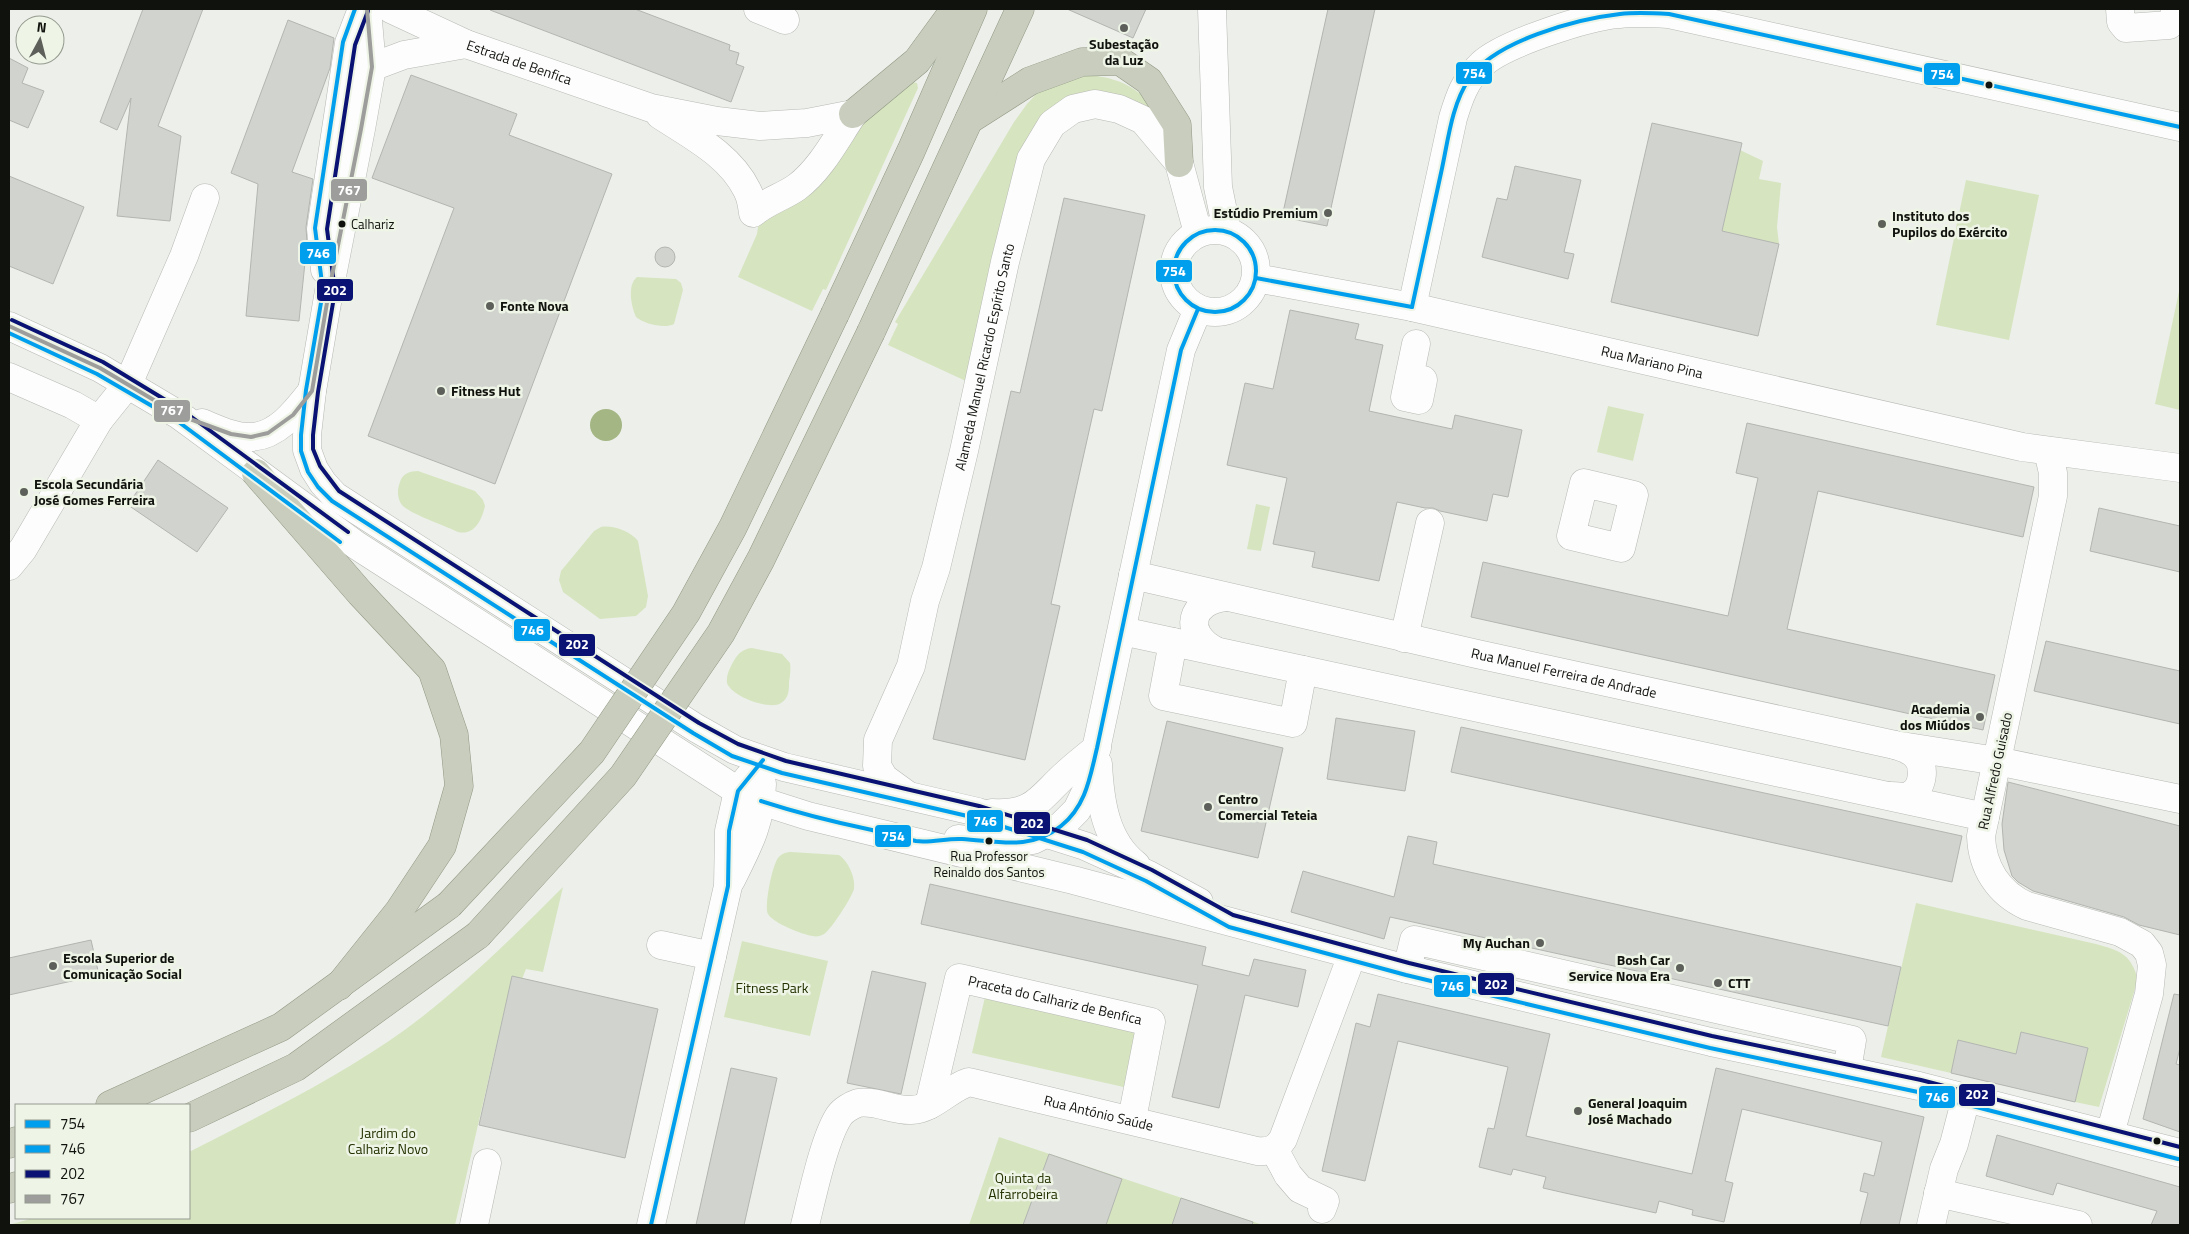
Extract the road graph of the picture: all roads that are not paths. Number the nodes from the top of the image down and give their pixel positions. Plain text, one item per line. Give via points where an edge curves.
1 (362, 9) edge
2 (367, 9) edge
3 (391, 9) edge
4 (758, 9) edge
5 (955, 9) edge
6 (973, 9) edge
7 (1020, 9) edge
8 (1031, 9) edge
9 (1212, 9) edge
10 (2120, 9) edge
11 (2175, 9) edge
12 (785, 20) dead end
13 (466, 44) junction
14 (997, 56) junction
15 (372, 67) junction
16 (651, 108) junction
17 (853, 114) junction
18 (970, 120) junction
19 (2180, 127) edge
20 (1179, 163) junction
21 (205, 198) dead end
22 (1227, 231) junction
23 (1198, 233) junction
24 (1256, 278) junction
25 (329, 291) junction
26 (1412, 307) junction
27 (1198, 309) junction
28 (9, 326) edge
29 (1416, 344) dead end
30 (9, 377) edge
31 (1409, 377) dead end
32 (128, 384) junction
33 (312, 391) junction
34 (179, 415) junction
35 (99, 420) junction
36 (2048, 451) junction
37 (2180, 468) edge
38 (256, 473) junction
39 (1430, 523) dead end
40 (9, 566) edge
41 (1133, 575) junction
42 (1225, 597) junction
43 (1122, 630) junction
44 (1404, 638) junction
45 (1173, 642) junction
46 (1214, 650) junction
47 (1303, 670) junction
48 (1895, 745) junction
49 (1097, 748) junction
50 (763, 760) junction
51 (1997, 761) junction
52 (1883, 795) junction
53 (750, 796) junction
54 (910, 796) junction
55 (2180, 799) edge
56 (978, 812) junction
57 (1985, 817) junction
58 (1049, 833) junction
59 (918, 842) junction
60 (1149, 876) junction
61 (1231, 921) junction
62 (662, 945) dead end
63 (1352, 955) junction
64 (712, 956) junction
65 (339, 986) junction
66 (1919, 1086) junction
67 (1966, 1098) junction
68 (112, 1104) edge
69 (929, 1105) junction
70 (190, 1118) edge
71 (1132, 1119) junction
72 (2110, 1134) junction
73 (1274, 1150) junction
74 (2180, 1153) edge
75 (487, 1163) dead end
76 (1941, 1181) junction
77 (1322, 1209) dead end
78 (474, 1222) edge
79 (651, 1225) edge
80 (805, 1225) edge
81 (1931, 1225) edge
82 (2078, 1225) edge

1 - 25 street via 349,43 321,230
2 - 15 street
3 - 13 street, Estrada de Benfica
4 - 12 street
5 - 17 highway via 917,61
6 - 65 highway, bridge via 835,314 733,527 686,613 592,752 449,905
7 - 14 highway
8 - 14 highway
9 - 22 street via 1218,187
10 - 11 street via 2121,22 2132,29 2169,25 2174,19
13 - 15 street via 404,55
13 - 16 street, Estrada de Benfica
14 - 18 highway
15 - 25 street
16 - 17 street, Estrada de Benfica via 760,126 806,123
16 - 17 street, Estrada de Benfica via 716,152 737,173 754,212 795,189 810,176
18 - 20 highway via 1030,81 1082,62 1120,62 1149,81 1177,125
18 - 70 highway, bridge via 761,559 721,633 623,776 478,935 296,1068
19 - 26 street via 1669,14 1618,14 1592,19 1496,52 1469,79 1453,118
20 - 23 street, Alameda Manuel Ricardo Espírito Santo
20 - 54 street, Alameda Manuel Ricardo Espírito Santo via 1143,120 1118,109 1095,104 1073,109 1052,124 1031,159 911,666 878,740 877,766 884,778
21 - 32 street via 184,256
22 - 23 street via 1212,229
22 - 24 street via 1250,248 1256,263
23 - 27 street via 1182,245 1174,262 1174,281 1183,298
24 - 26 street, Rua Mariano Pina
24 - 27 street via 1249,295 1235,308 1217,313
25 - 33 street
26 - 36 street, Rua Mariano Pina
27 - 41 street via 1181,350
28 - 32 street
29 - 31 street
30 - 35 street
32 - 34 street
32 - 35 street
33 - 34 street via 282,424 268,433 251,437 231,434
33 - 50 street via 307,450 314,469 335,496 696,728 735,750
34 - 38 street
35 - 40 street via 23,549
36 - 37 street, Rua Mariano Pina
36 - 51 street, Rua Alfredo Guisado via 2053,473 2053,496
38 - 53 street via 356,545
38 - 65 highway via 432,670 454,735 459,786 442,846 398,911
39 - 44 street
41 - 42 street, Rua Manuel Ferreira de Andrade
41 - 43 street
42 - 44 street, Rua Manuel Ferreira de Andrade
42 - 46 street via 1212,598 1196,613 1198,637
43 - 45 street
43 - 49 street
44 - 48 street, Rua Manuel Ferreira de Andrade
45 - 46 street
45 - 47 street via 1163,696 1172,698 1293,723
46 - 47 street
47 - 52 street
48 - 51 street, Rua Manuel Ferreira de Andrade
48 - 52 street via 1918,757 1922,778 1916,791 1909,795
49 - 56 street via 1036,804 1020,811
49 - 58 street via 1088,787 1077,810
49 - 60 street via 1099,788 1112,838 1129,860
50 - 53 street
50 - 54 street
51 - 55 street, Rua Manuel Ferreira de Andrade
51 - 57 street, Rua Alfredo Guisado
52 - 57 street
53 - 59 street via 808,816
53 - 64 street via 753,837 728,886
54 - 56 street
56 - 58 street
57 - 72 street, Rua Alfredo Guisado via 1982,854 1996,882 2014,900 2120,932 2142,944 2149,953 2152,965 2149,994
58 - 59 street via 1034,840 1012,843 961,839
58 - 60 street
59 - 61 street
60 - 61 street
61 - 63 street
62 - 64 street
63 - 66 street via 1711,1042
63 - 73 street via 1283,1139
64 - 79 street
65 - 68 highway via 281,1027
66 - 67 street
66 - 76 street via 1941,1114
67 - 72 street
67 - 76 street
69 - 71 street, Rua António Saúde via 969,1082
69 - 71 street, Praceta do Calhariz de Benfica via 959,978 1151,1022
69 - 80 street, Rua António Saúde via 911,1110 858,1103 840,1114 830,1133
71 - 73 street, Rua António Saúde via 1257,1151
72 - 74 street
73 - 77 street via 1288,1176 1300,1189 1325,1201
75 - 78 street
76 - 81 street
76 - 82 street

